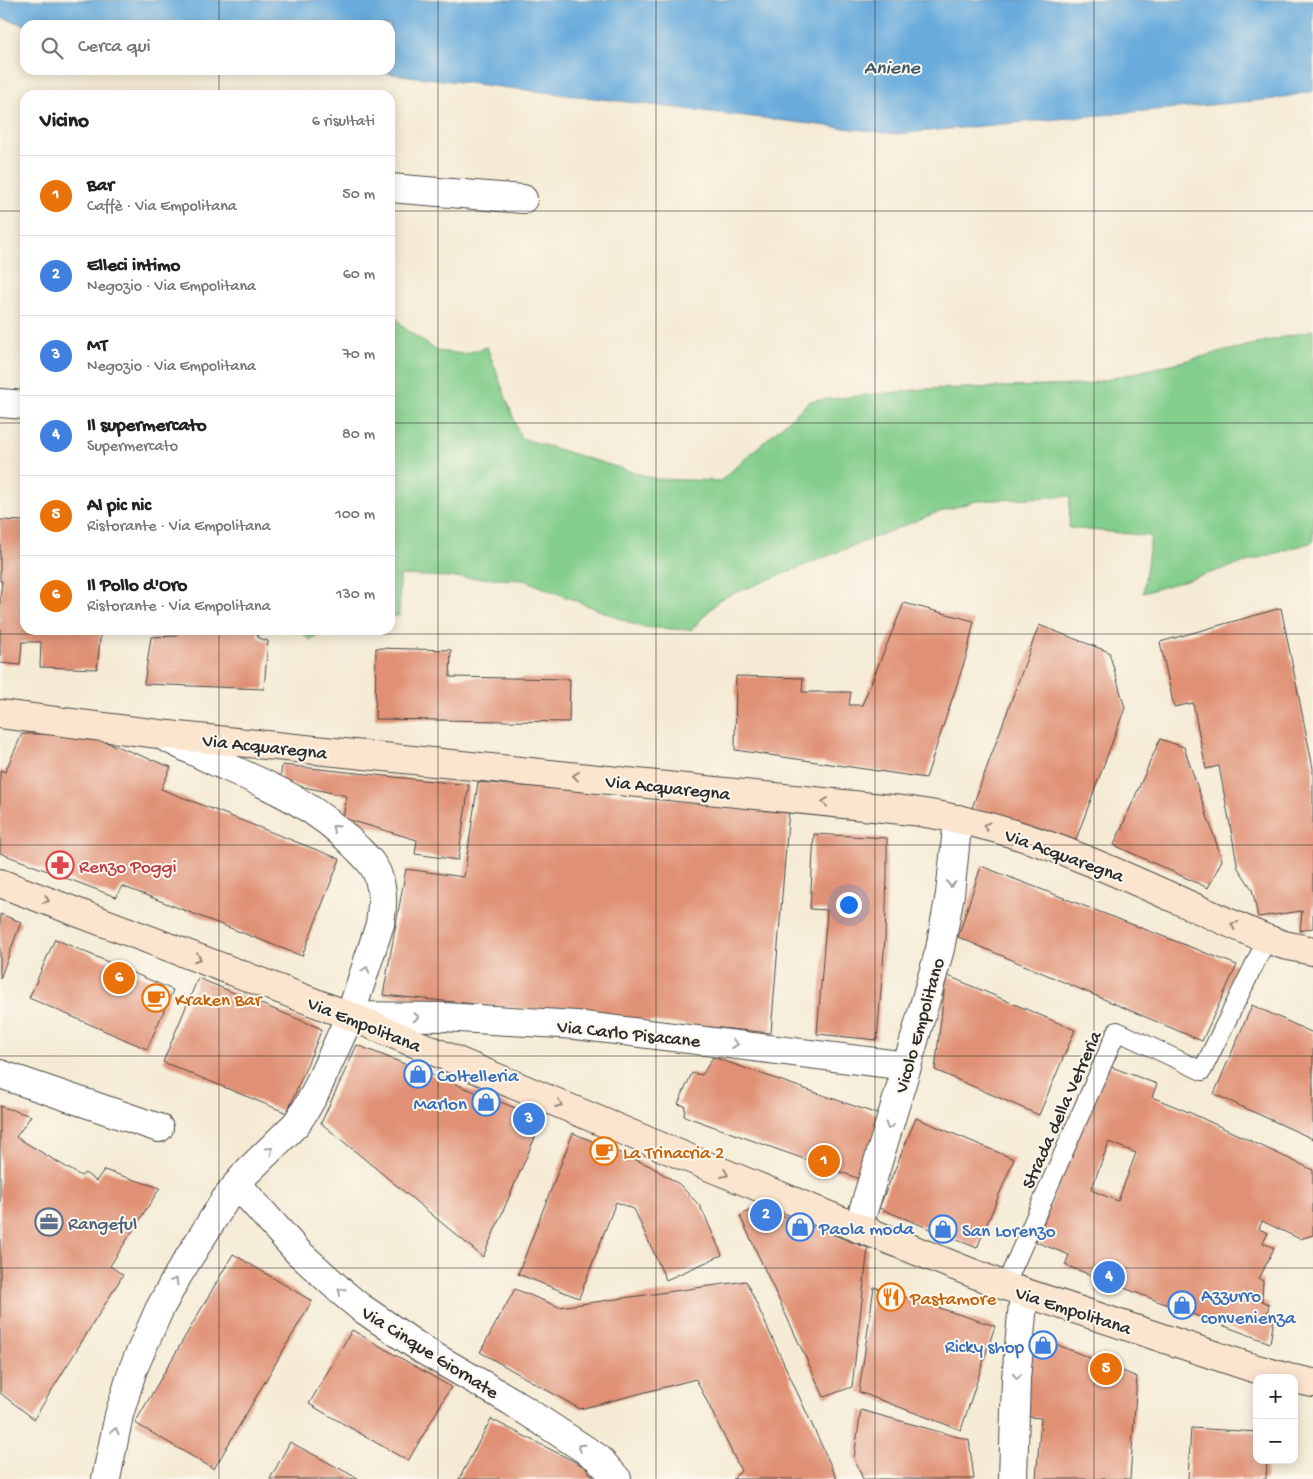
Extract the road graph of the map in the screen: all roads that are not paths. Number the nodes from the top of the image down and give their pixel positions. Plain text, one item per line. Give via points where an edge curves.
1 (395, 188) edge
2 (523, 199) dead end
3 (0, 402) edge
4 (20, 404) edge
5 (0, 714) edge
6 (159, 734) junction
7 (958, 819) junction
8 (0, 883) edge
9 (1267, 939) junction
10 (1313, 950) edge
11 (350, 1016) junction
12 (907, 1066) junction
13 (0, 1074) edge
14 (159, 1128) dead end
15 (237, 1184) junction
16 (858, 1228) junction
17 (1014, 1290) junction
18 (1275, 1374) edge
19 (1298, 1380) edge
20 (1313, 1383) edge
21 (106, 1479) edge
22 (617, 1479) edge
23 (1013, 1479) edge

1 - 2 street
3 - 4 street
5 - 6 main road, Via Acquaregna
7 -> 6 main road, Via Acquaregna via 912,811
11 -> 6 street via 382,909 379,877 369,860 336,828 280,790
9 -> 7 main road, Via Acquaregna via 1080,857 1021,836
7 -> 12 street, Vicolo Empolitano via 945,922
8 -> 11 main road, Via Empolitana
9 - 10 main road, Via Acquaregna
9 - 17 lane, Strada della Vetreria via 1202,1071 1117,1031
11 -> 12 street, Via Carlo Pisacane via 576,1024
15 -> 11 street via 296,1124 315,1093
11 -> 16 main road, Via Empolitana
12 -> 16 street, Vicolo Empolitano
13 - 14 street
21 -> 15 street via 118,1415 141,1349 178,1275
22 -> 15 street, Via Cinque Giornate via 598,1458 511,1401 423,1350 343,1293 297,1251
16 - 17 main road, Via Empolitana
17 - 18 main road, Via Empolitana
17 -> 23 street
19 - 20 main road

